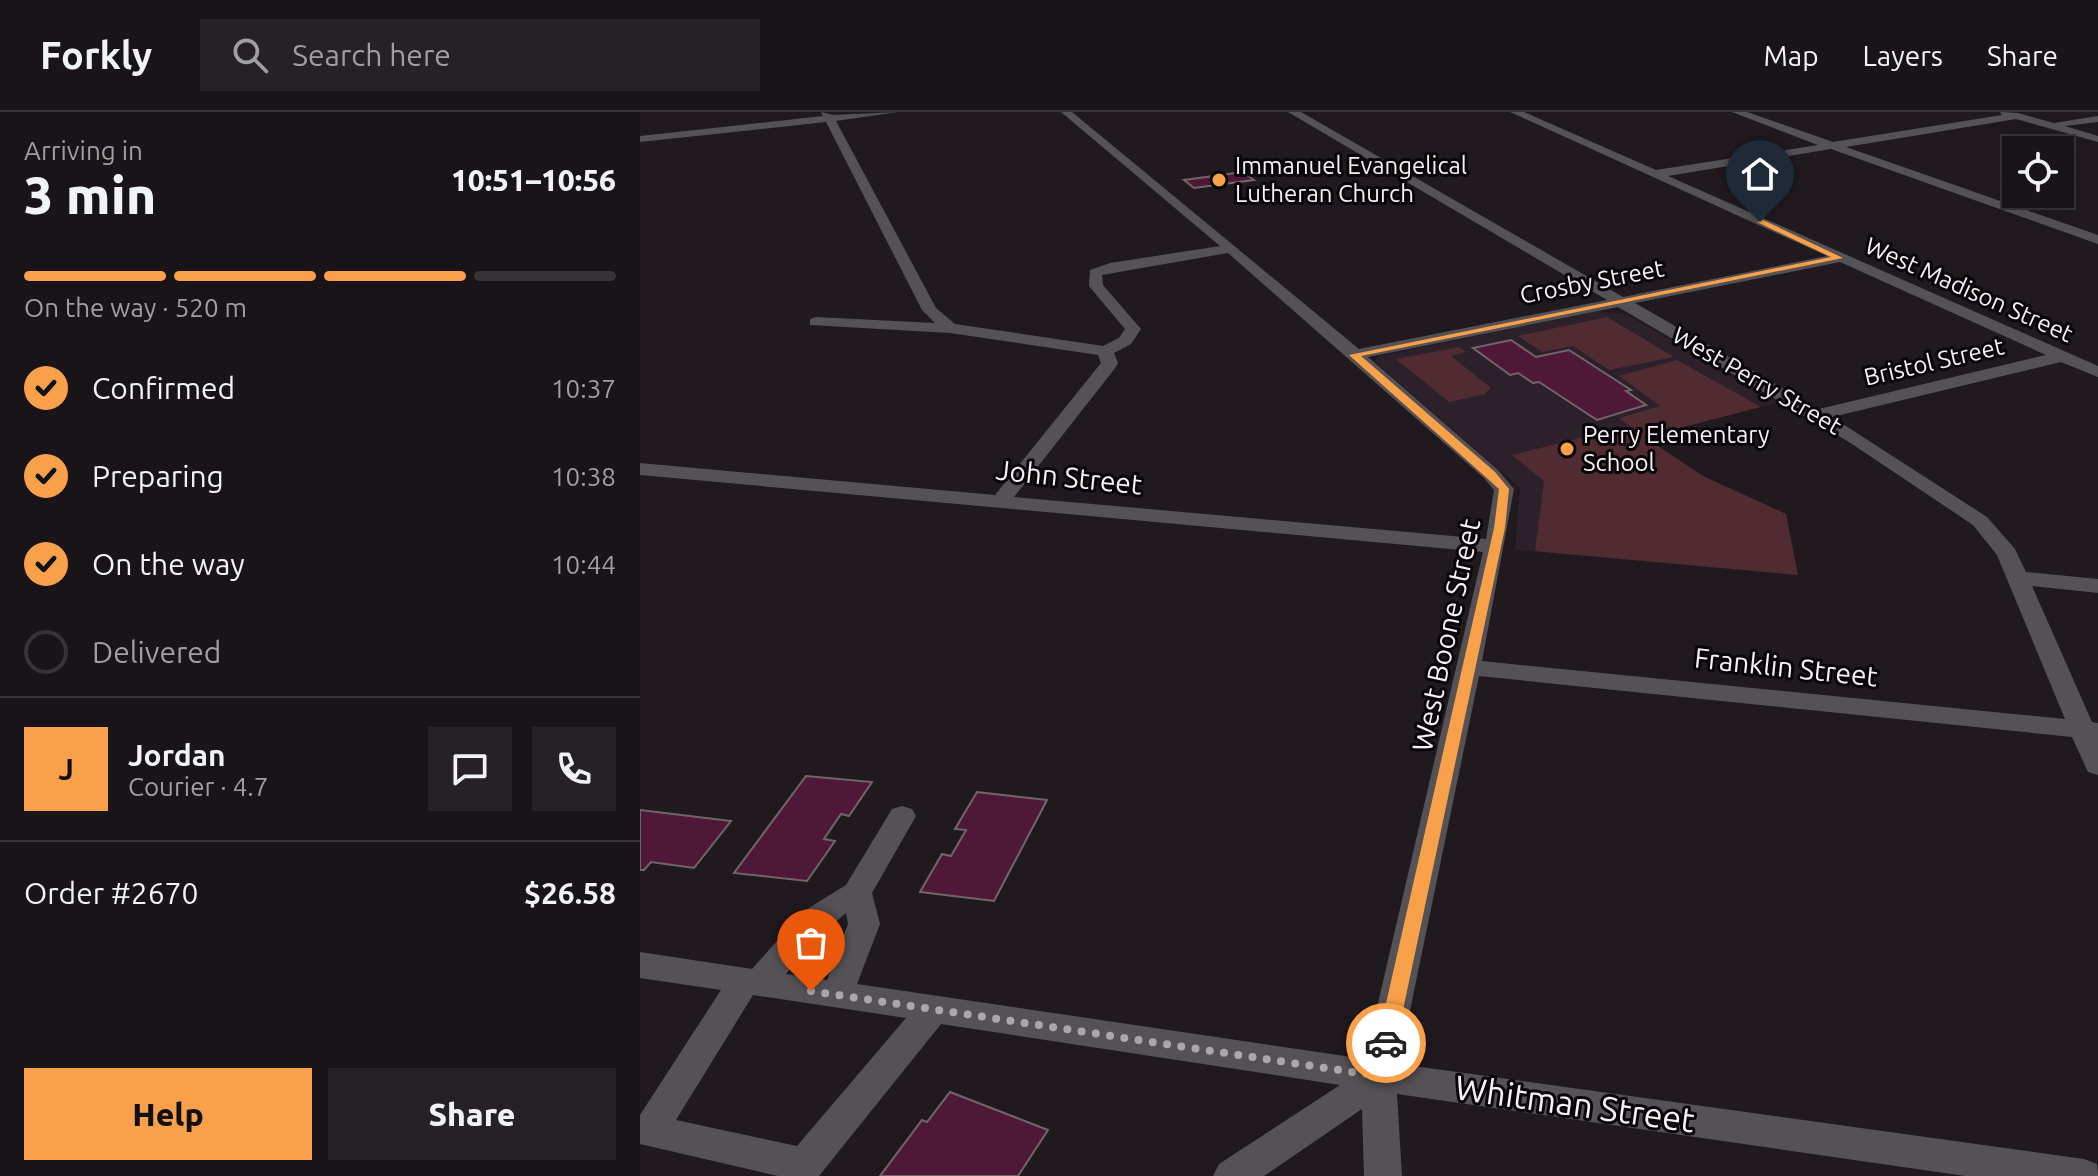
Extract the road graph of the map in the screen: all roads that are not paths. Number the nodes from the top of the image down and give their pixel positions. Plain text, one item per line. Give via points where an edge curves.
1 (893, 112) edge
2 (1066, 112) edge
3 (1293, 112) edge
4 (1515, 112) edge
5 (1737, 112) edge
6 (2003, 112) edge
7 (828, 115) edge
8 (2018, 116) junction
9 (2098, 119) edge
10 (2049, 126) junction
11 (640, 139) edge
12 (2098, 139) edge
13 (1833, 146) junction
14 (1655, 174) junction
15 (2098, 240) edge
16 (1231, 248) junction
17 (1839, 258) junction
18 (1618, 302) junction
19 (816, 322) dead end
20 (950, 328) junction
21 (1105, 351) junction
22 (1354, 355) junction
23 (2064, 356) junction
24 (2098, 372) edge
25 (1816, 415) junction
26 (640, 469) edge
27 (1002, 499) junction
28 (1493, 546) junction
29 (2017, 578) junction
30 (2098, 586) edge
31 (1467, 667) junction
32 (2090, 730) edge
33 (2098, 766) edge
34 (902, 816) dead end
35 (857, 893) junction
36 (640, 965) edge
37 (752, 982) junction
38 (837, 995) junction
39 (934, 1009) junction
40 (1379, 1076) junction
41 (1232, 1176) edge
42 (1383, 1176) edge
43 (2084, 1176) edge

1 - 7 street
2 - 16 street, West Boone Street
3 - 18 street, West Perry Street
4 - 14 street, West Madison Street
5 - 13 street
6 - 8 street
7 - 11 street
7 - 20 street via 930,310
8 - 10 street
8 - 13 street
9 - 10 street
10 - 12 street
13 - 14 street
13 - 15 street
14 - 17 street, West Madison Street
16 - 21 street via 1095,273 1096,286 1133,329 1125,341
16 - 22 street, West Boone Street
17 - 18 street, Crosby Street
17 - 23 street, West Madison Street
18 - 22 street, Crosby Street
18 - 25 street, West Perry Street
19 - 20 street
20 - 21 street
21 - 27 street via 1110,363
22 - 28 street, West Boone Street via 1499,481 1503,496
23 - 24 street, West Madison Street
23 - 25 street, Bristol Street
25 - 29 street, West Perry Street via 1980,521 2007,554
26 - 27 street, John Street
27 - 28 street, John Street
28 - 31 street, West Boone Street
29 - 30 street
29 - 32 street, West Perry Street
31 - 32 street, Franklin Street
31 - 40 street, West Boone Street
32 - 33 street, West Perry Street
34 - 35 street
35 - 37 street via 834,902
35 - 38 street via 864,924
36 - 37 street, Whitman Street
37 - 38 street, Whitman Street
37 - 39 street via 650,1131 805,1165
38 - 39 street, Whitman Street
39 - 40 street, Whitman Street
40 - 41 street
40 - 42 street, West Boone Street
40 - 43 street, Whitman Street

